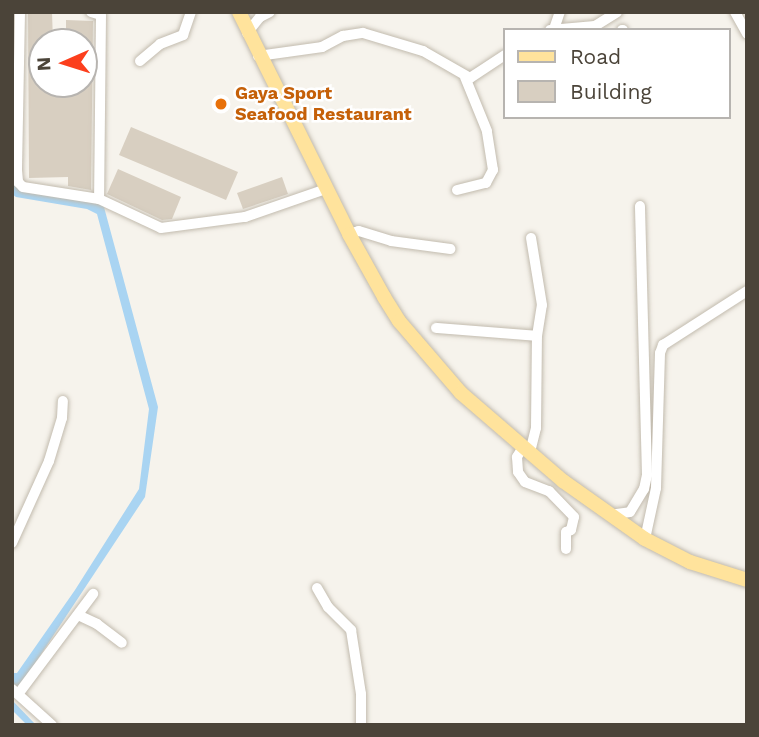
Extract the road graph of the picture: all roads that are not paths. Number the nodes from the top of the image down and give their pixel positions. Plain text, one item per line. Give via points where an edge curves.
1 (20, 12) edge
2 (91, 12) edge
3 (191, 12) edge
4 (239, 12) edge
5 (270, 12) edge
6 (560, 12) edge
7 (617, 12) edge
8 (735, 12) edge
9 (552, 28) edge
10 (566, 28) edge
11 (247, 33) junction
12 (747, 34) edge
13 (258, 56) junction
14 (504, 56) edge
15 (140, 61) dead end
16 (465, 77) junction
17 (326, 189) junction
18 (457, 190) dead end
19 (99, 199) junction
20 (640, 206) dead end
21 (349, 234) junction
22 (531, 238) dead end
23 (450, 249) dead end
24 (747, 291) edge
25 (436, 328) dead end
26 (537, 336) junction
27 (63, 401) dead end
28 (526, 449) junction
29 (609, 515) junction
30 (645, 539) junction
31 (12, 543) edge
32 (566, 549) dead end
33 (747, 580) edge
34 (317, 588) dead end
35 (93, 593) dead end
36 (78, 615) junction
37 (122, 643) dead end
38 (15, 691) edge
39 (52, 725) edge
40 (361, 725) edge

1 - 19 street via 18,182 23,187
2 - 19 street via 102,15
3 - 15 street via 183,35 160,44
4 - 11 main road
5 - 11 street
6 - 9 street
7 - 10 street via 595,26
8 - 12 street
11 - 13 main road
13 - 16 street via 322,47 343,36 363,33 423,51
13 - 17 main road
14 - 16 street via 473,78
16 - 18 street via 487,131 493,170 486,183
17 - 19 street via 245,217 161,228
17 - 21 main road
20 - 29 street via 647,475 630,512
21 - 23 street via 359,231 391,241
21 - 28 main road via 399,321 461,393
22 - 26 street via 542,304
24 - 30 street via 663,345 656,488
25 - 26 street
26 - 28 street via 536,428
27 - 31 street via 49,461
28 - 29 main road
28 - 32 street via 517,457 526,482 549,491 574,517 566,532
29 - 30 main road
30 - 33 main road via 690,562
34 - 40 street via 351,630
35 - 36 street
36 - 37 street
36 - 38 street
38 - 39 street

